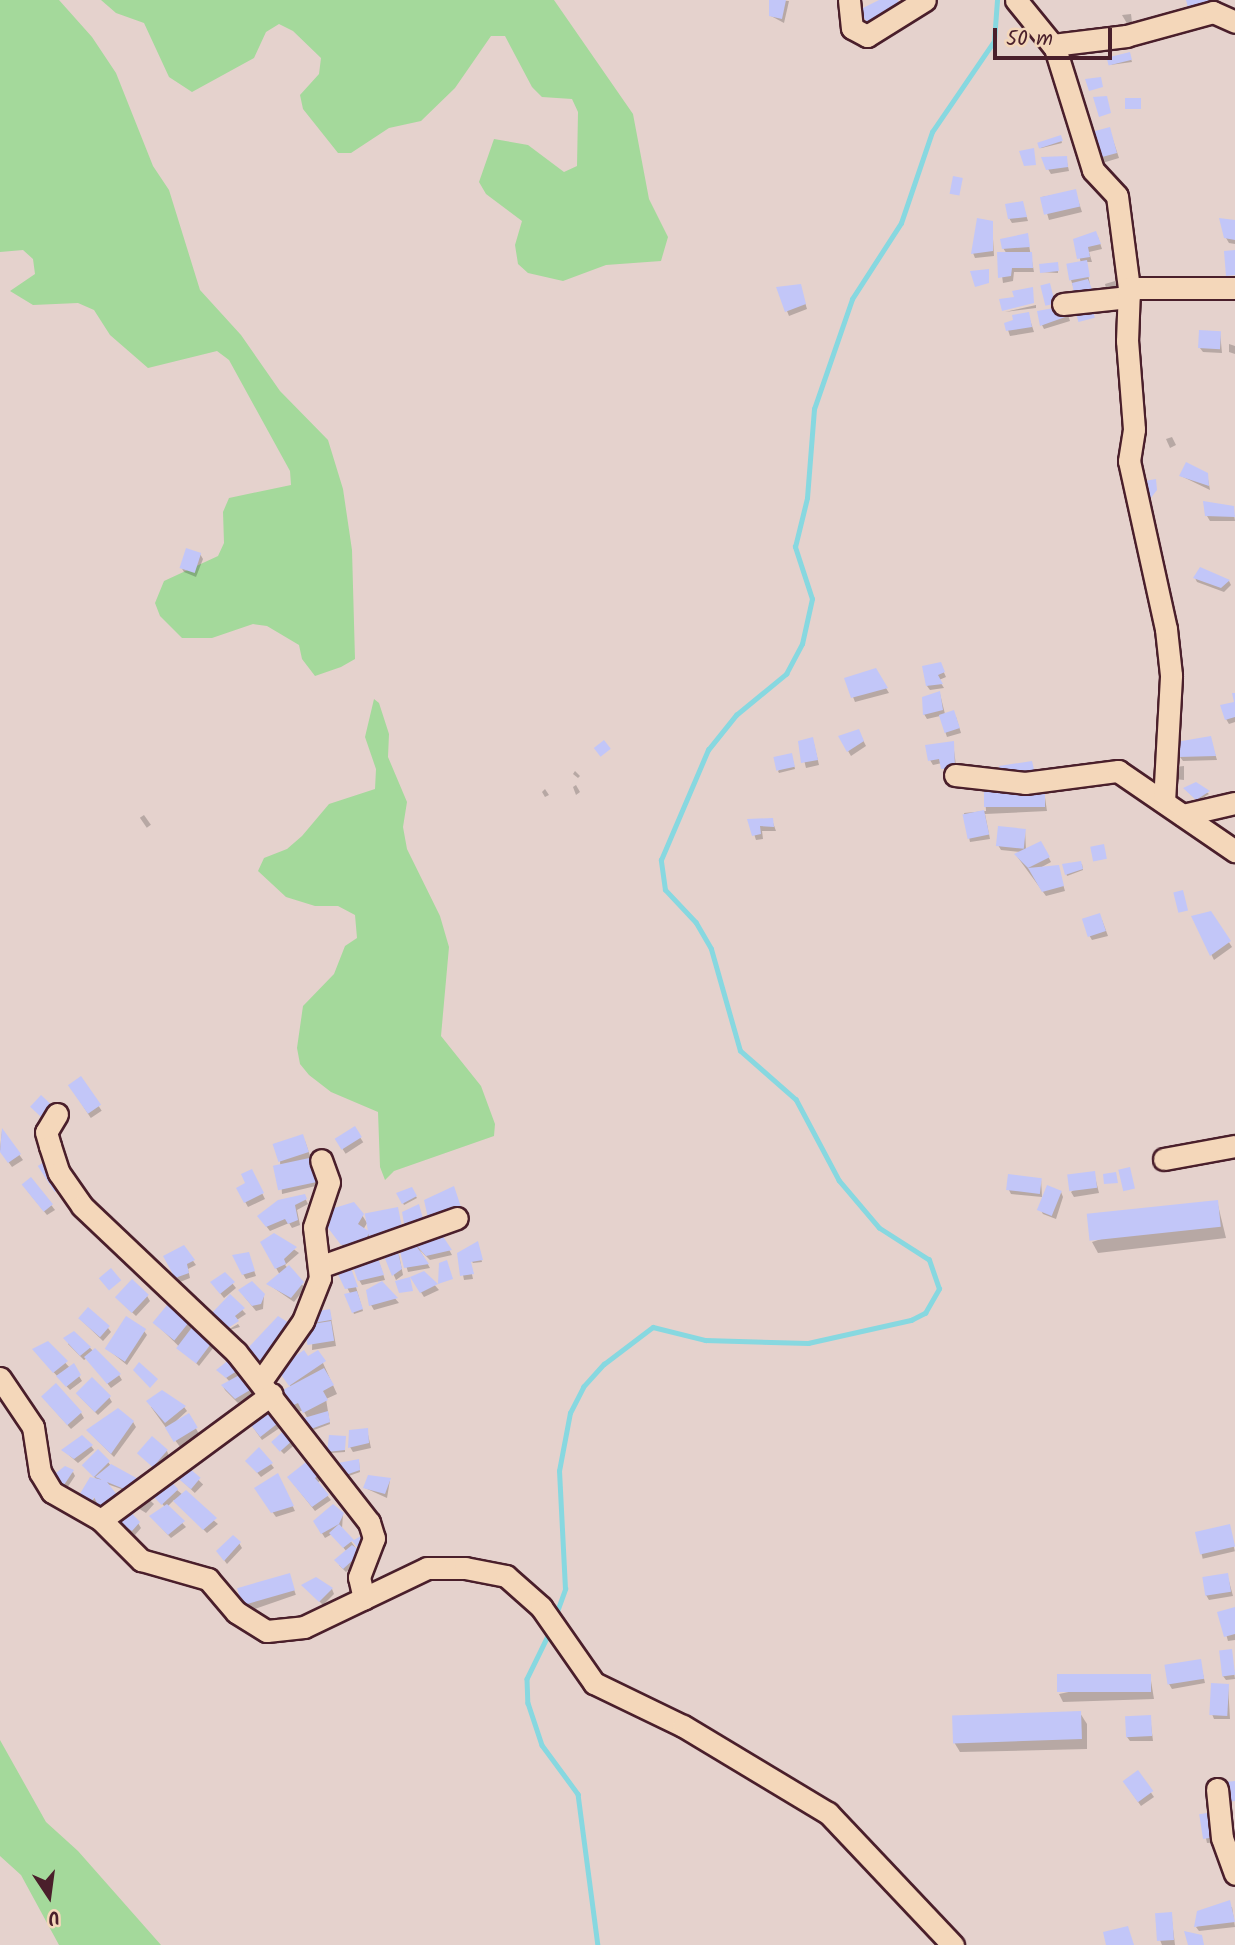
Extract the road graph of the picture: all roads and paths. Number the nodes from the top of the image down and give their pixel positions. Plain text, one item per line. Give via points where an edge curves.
1 (849, 0) edge
2 (925, 0) edge
3 (1016, 0) edge
4 (1235, 22) edge
5 (1053, 45) junction
6 (1235, 288) edge
7 (1129, 293) junction
8 (1063, 303) dead end
9 (955, 775) dead end
10 (1164, 803) junction
11 (1235, 803) edge
12 (1183, 815) junction
13 (1235, 851) edge
14 (57, 1114) dead end
15 (1235, 1146) edge
16 (321, 1160) dead end
17 (1164, 1160) dead end
18 (457, 1218) dead end
19 (322, 1266) junction
20 (0, 1378) edge
21 (267, 1388) junction
22 (100, 1520) junction
23 (364, 1598) junction
24 (1217, 1789) dead end
25 (1235, 1874) edge
26 (953, 1945) edge

1 - 2 street via 852,28 867,36
3 - 5 street
4 - 5 street via 1213,12 1126,36
5 - 7 street via 1093,170 1117,196
6 - 7 street
7 - 8 street
7 - 10 street via 1127,341 1134,429 1129,461 1166,629 1171,675
9 - 10 street via 1025,783 1118,771
10 - 12 street
11 - 12 street
12 - 13 street
14 - 21 street via 47,1132 50,1146 58,1173 82,1206
15 - 17 street
16 - 19 street via 329,1182 314,1227
18 - 19 street
19 - 21 street via 303,1321
20 - 22 street via 33,1427 40,1472 48,1488
21 - 22 street
21 - 23 street via 373,1531 373,1548 359,1577
22 - 23 street via 141,1560 208,1579 236,1612 267,1631 304,1627
23 - 26 street via 427,1568 465,1567 506,1576 541,1606 594,1683 683,1726 828,1813
24 - 25 street via 1222,1838

